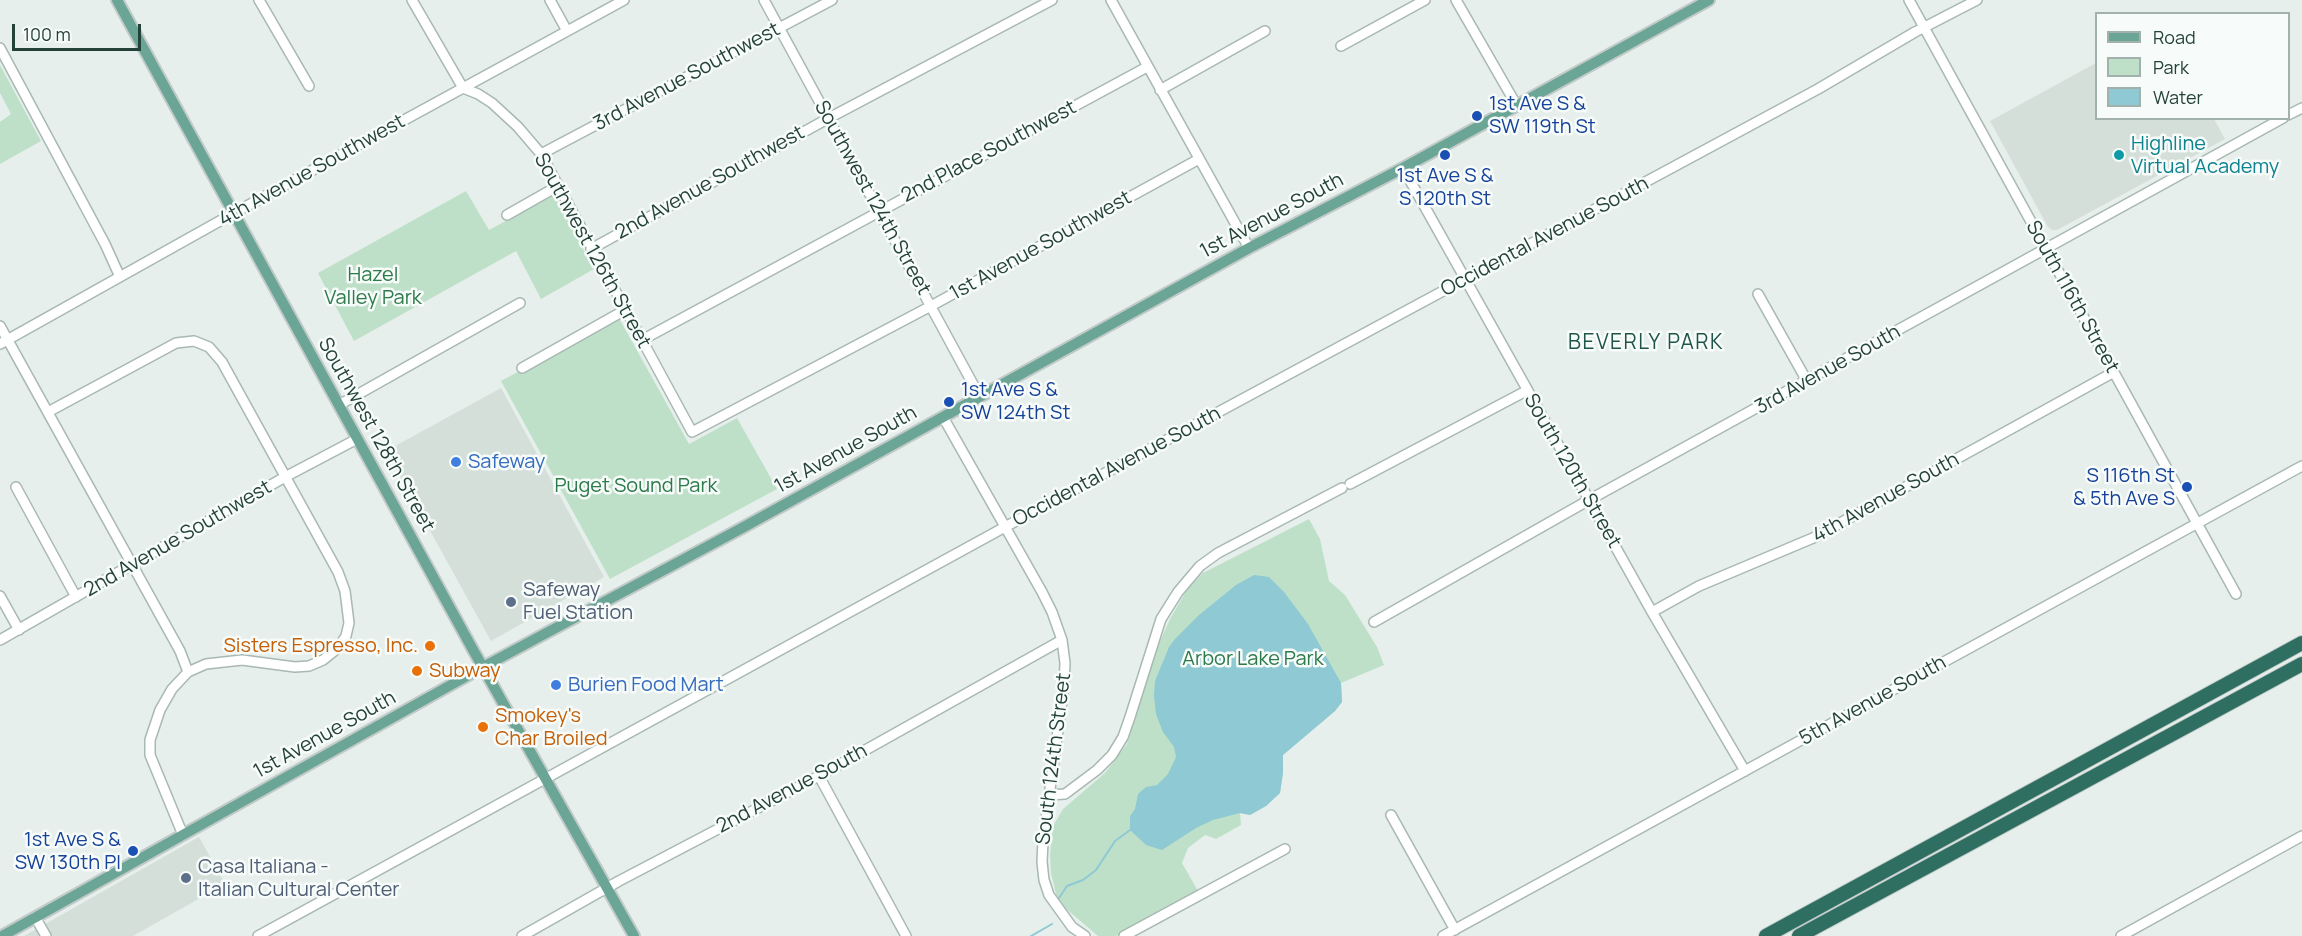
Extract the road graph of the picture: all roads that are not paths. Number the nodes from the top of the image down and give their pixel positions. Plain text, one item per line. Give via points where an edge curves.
1 (117, 0) edge
2 (259, 0) edge
3 (412, 0) edge
4 (549, 0) edge
5 (624, 0) edge
6 (764, 0) edge
7 (832, 0) edge
8 (1052, 0) edge
9 (1111, 0) edge
10 (1425, 0) edge
11 (1456, 0) edge
12 (1709, 0) edge
13 (1909, 0) edge
14 (1977, 0) edge
15 (1924, 28) junction
16 (780, 29) junction
17 (1265, 31) dead end
18 (567, 32) junction
19 (1341, 46) dead end
20 (0, 48) edge
21 (1147, 67) junction
22 (309, 86) dead end
23 (463, 88) junction
24 (1160, 90) junction
25 (1517, 106) junction
26 (829, 118) junction
27 (2279, 120) edge
28 (541, 154) junction
29 (1199, 159) junction
30 (1403, 168) junction
31 (558, 186) junction
32 (879, 212) junction
33 (234, 213) junction
34 (507, 214) dead end
35 (1249, 248) junction
36 (591, 249) junction
37 (2045, 249) junction
38 (120, 277) junction
39 (1465, 280) junction
40 (1758, 294) dead end
41 (520, 303) dead end
42 (931, 306) junction
43 (626, 310) junction
44 (0, 326) edge
45 (642, 340) junction
46 (4, 342) edge
47 (522, 368) dead end
48 (2114, 372) junction
49 (1807, 381) junction
50 (1526, 391) junction
51 (980, 397) junction
52 (339, 405) junction
53 (48, 412) junction
54 (943, 417) junction
55 (692, 432) joint
56 (357, 440) junction
57 (2302, 466) edge
58 (285, 477) junction
59 (16, 487) dead end
60 (1589, 500) junction
61 (2197, 523) junction
62 (1005, 527) junction
63 (132, 565) junction
64 (2236, 594) dead end
65 (0, 596) edge
66 (76, 597) junction
67 (1652, 612) junction
68 (1374, 622) dead end
69 (18, 630) junction
70 (0, 640) edge
71 (1062, 640) junction
72 (2302, 643) edge
73 (2302, 664) edge
74 (483, 667) junction
75 (188, 672) junction
76 (1745, 771) junction
77 (819, 776) junction
78 (546, 778) junction
79 (1049, 795) junction
80 (1391, 815) dead end
81 (183, 835) junction
82 (2302, 836) edge
83 (1285, 849) dead end
84 (608, 889) junction
85 (35, 917) junction
86 (1455, 930) junction
87 (2, 936) edge
88 (46, 936) edge
89 (258, 936) edge
90 (522, 936) edge
91 (634, 936) edge
92 (906, 936) edge
93 (1085, 936) edge
94 (1124, 936) edge
95 (1443, 936) edge
96 (1766, 936) edge
97 (1799, 936) edge
98 (2121, 936) edge

1 - 33 main road, Southwest 128th Street
2 - 22 street
3 - 23 street
4 - 18 street
5 - 18 street, 4th Avenue Southwest
6 - 16 street, Southwest 124th Street
7 - 16 street, 3rd Avenue Southwest
8 - 26 street, 2nd Avenue Southwest
9 - 21 street
10 - 19 street
11 - 25 street
12 - 25 main road, 1st Avenue South
13 - 15 street, South 116th Street
14 - 15 street, Occidental Avenue South
15 - 37 street, South 116th Street
15 - 39 street, Occidental Avenue South
16 - 26 street, Southwest 124th Street
16 - 28 street, 3rd Avenue Southwest
17 - 24 street
18 - 23 street, 4th Avenue Southwest
20 - 38 street
21 - 24 street
21 - 32 street, 2nd Place Southwest
23 - 28 street, Southwest 126th Street via 492,104
23 - 33 street, 4th Avenue Southwest
24 - 29 street
25 - 30 main road, 1st Avenue South
26 - 32 street, Southwest 124th Street
26 - 36 street, 2nd Avenue Southwest
27 - 37 street, 3rd Avenue South
28 - 31 street, Southwest 126th Street
29 - 35 street
29 - 42 street, 1st Avenue Southwest
30 - 35 main road, 1st Avenue South
30 - 39 street, South 120th Street
31 - 34 street
31 - 36 street, Southwest 126th Street
32 - 42 street, Southwest 124th Street
32 - 45 street, 2nd Place Southwest
33 - 38 street, 4th Avenue Southwest
33 - 52 main road, Southwest 128th Street
35 - 51 main road, 1st Avenue South
36 - 43 street, Southwest 126th Street
37 - 48 street, South 116th Street
37 - 49 street, 3rd Avenue South
38 - 46 street, 4th Avenue Southwest
39 - 50 street, South 120th Street
39 - 62 street, Occidental Avenue South
40 - 49 street
41 - 52 street
42 - 51 street, Southwest 124th Street
42 - 55 street, 1st Avenue Southwest
43 - 45 street, Southwest 126th Street
43 - 47 street
44 - 46 street
45 - 55 street, Southwest 126th Street
46 - 53 street
48 - 61 street, South 116th Street
48 - 67 street, 4th Avenue South via 1813,538 1699,586
49 - 60 street, 3rd Avenue South
50 - 60 street, South 120th Street
50 - 79 street via 1200,566 1161,619 1123,737 1112,755 1065,794
51 - 54 main road, 1st Avenue South
52 - 56 main road, Southwest 128th Street
53 - 58 street via 165,348 194,341 209,347 222,362
53 - 63 street
54 - 62 street, South 124th Street
54 - 74 main road, 1st Avenue South
56 - 58 street, 2nd Avenue Southwest
56 - 74 main road, Southwest 128th Street
57 - 61 street, 5th Avenue South
58 - 63 street, 2nd Avenue Southwest
58 - 75 street via 338,572 345,591 349,623 346,636 338,648 309,666 242,660 206,664
59 - 66 street
60 - 67 street, South 120th Street
60 - 68 street, 3rd Avenue South
61 - 64 street, South 116th Street
61 - 76 street, 5th Avenue South
62 - 71 street, South 124th Street via 1052,612
62 - 78 street, Occidental Avenue South
63 - 66 street, 2nd Avenue Southwest
63 - 75 street
65 - 69 street
66 - 69 street, 2nd Avenue Southwest
67 - 76 street, South 120th Street
69 - 70 street, 2nd Avenue Southwest
71 - 77 street, 2nd Avenue South
71 - 79 street, South 124th Street via 1064,686
72 - 96 highway
73 - 97 highway
74 - 78 main road, Southwest 128th Street
74 - 81 main road, 1st Avenue South
75 - 81 street via 172,688 150,740 156,773
76 - 86 street, 5th Avenue South
77 - 84 street, 2nd Avenue South
77 - 92 street
78 - 84 main road, Southwest 128th Street
78 - 89 street, Occidental Avenue South
79 - 93 street, South 124th Street via 1043,841 1044,880 1059,911
80 - 86 street
81 - 85 main road, 1st Avenue South
82 - 98 street
83 - 94 street
84 - 90 street, 2nd Avenue South
84 - 91 main road, Southwest 128th Street
85 - 87 main road, 1st Avenue South
85 - 88 street
86 - 95 street, 5th Avenue South

